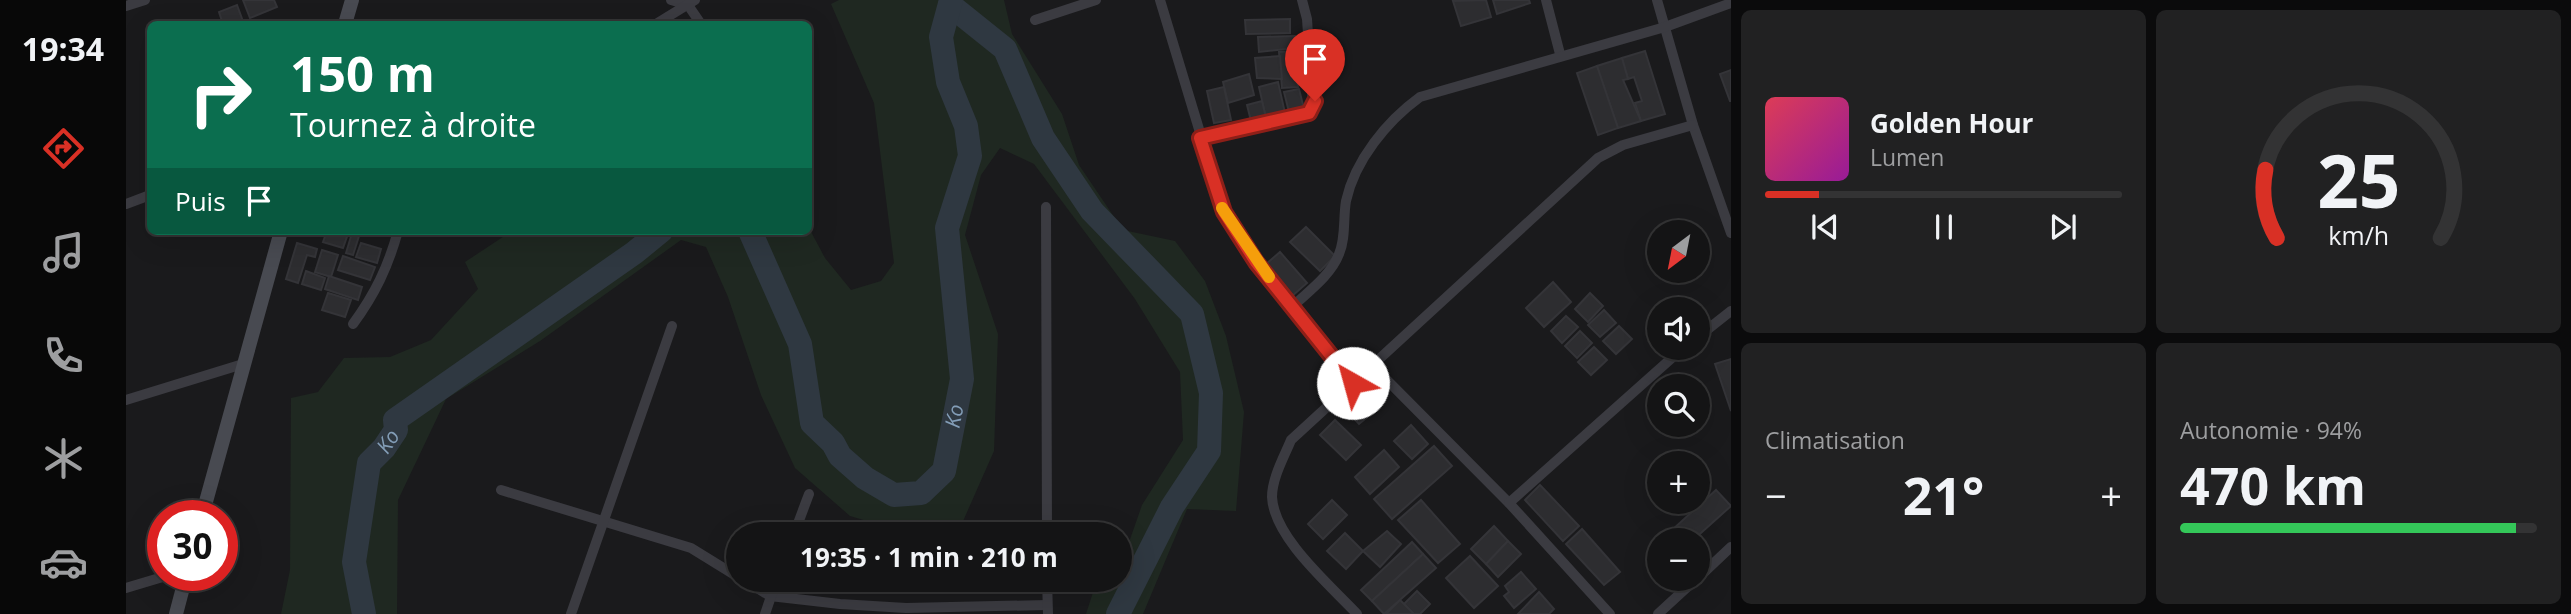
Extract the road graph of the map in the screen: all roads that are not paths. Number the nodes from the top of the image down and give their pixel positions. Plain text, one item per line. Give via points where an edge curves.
1 (145, 0) edge
2 (352, 0) edge
3 (671, 0) edge
4 (1096, 0) edge
5 (1160, 0) edge
6 (1302, 0) edge
7 (1546, 0) edge
8 (1657, 0) edge
9 (691, 2) edge
10 (1731, 3) edge
11 (126, 6) edge
12 (1035, 20) dead end
13 (346, 21) edge
14 (661, 21) edge
15 (700, 21) edge
16 (1665, 27) junction
17 (1560, 54) junction
18 (1693, 125) junction
19 (1200, 138) junction
20 (147, 196) edge
21 (126, 204) edge
22 (1046, 207) dead end
23 (1731, 233) edge
24 (280, 235) edge
25 (397, 235) edge
26 (1293, 306) junction
27 (1731, 311) edge
28 (353, 324) dead end
29 (672, 326) dead end
30 (1710, 328) edge
31 (1670, 360) edge
32 (243, 364) junction
33 (1373, 366) junction
34 (1353, 383) junction
35 (126, 400) edge
36 (501, 490) dead end
37 (809, 494) dead end
38 (206, 500) edge
39 (1509, 503) junction
40 (603, 520) junction
41 (798, 522) edge
42 (1047, 522) edge
43 (1731, 547) edge
44 (1710, 567) edge
45 (726, 569) edge
46 (147, 581) edge
47 (126, 587) edge
48 (182, 591) edge
49 (1684, 591) edge
50 (764, 592) edge
51 (772, 592) edge
52 (1047, 592) edge
53 (771, 596) junction
54 (1048, 610) edge
55 (176, 614) edge
56 (571, 614) edge
57 (765, 614) edge
58 (1357, 614) edge
59 (1610, 614) edge
60 (1658, 614) edge

1 - 11 street
2 - 13 main road
3 - 9 street
4 - 12 street
5 - 19 street
6 - 19 street via 1313,109
7 - 17 street
8 - 16 street
9 - 14 street
9 - 15 street
10 - 16 street
16 - 17 street
16 - 18 street
17 - 26 street via 1420,97 1403,109 1360,166 1347,199 1340,253
18 - 23 street
18 - 33 street via 1623,145 1598,158
19 - 26 street via 1224,212 1256,262
20 - 21 street
22 - 42 street
24 - 32 main road
25 - 28 street via 375,293
26 - 34 street
27 - 30 street
29 - 40 street
31 - 39 street
32 - 35 street
32 - 38 main road
33 - 34 street
33 - 39 street
34 - 58 street via 1291,440 1272,497 1286,536
36 - 40 street
37 - 41 street
39 - 59 street
40 - 45 street via 691,548
40 - 56 street
43 - 44 street
46 - 47 street
48 - 55 main road
49 - 60 street
50 - 53 street
51 - 53 street
52 - 54 street
53 - 54 street via 906,608
53 - 57 street

